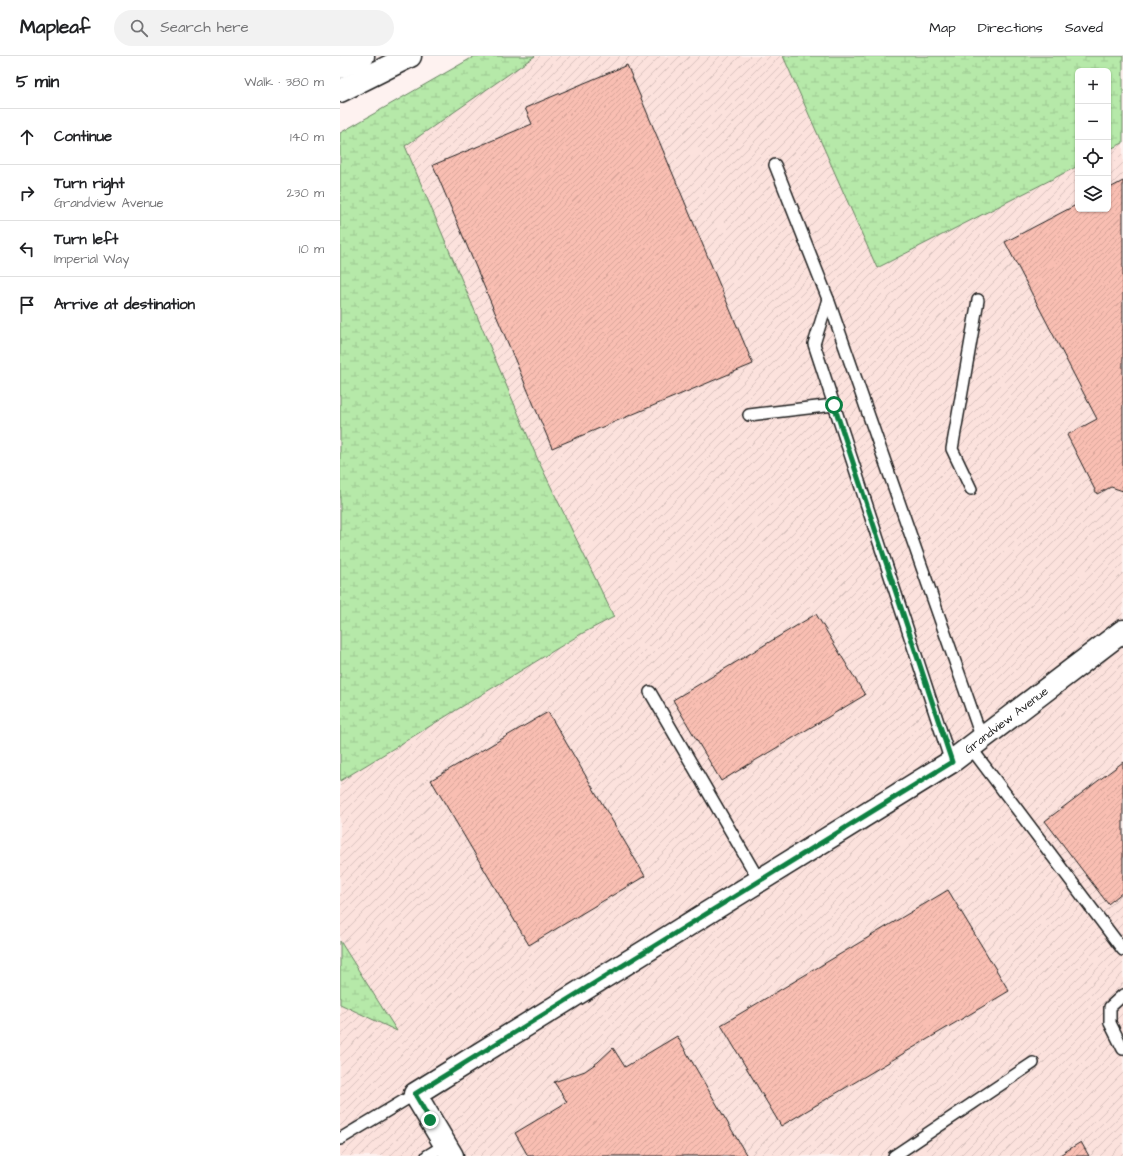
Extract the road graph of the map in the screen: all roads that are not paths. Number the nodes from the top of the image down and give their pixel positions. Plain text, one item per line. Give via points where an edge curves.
1 (363, 56) edge
2 (410, 56) edge
3 (340, 68) edge
4 (340, 91) edge
5 (775, 165) dead end
6 (828, 299) junction
7 (978, 300) dead end
8 (834, 405) junction
9 (749, 415) dead end
10 (971, 489) dead end
11 (1123, 631) edge
12 (650, 692) dead end
13 (976, 743) junction
14 (952, 762) junction
15 (759, 880) junction
16 (1123, 950) edge
17 (1123, 995) edge
18 (1123, 1049) edge
19 (1033, 1064) dead end
20 (415, 1094) junction
21 (340, 1139) edge
22 (448, 1150) edge
23 (427, 1156) edge
24 (894, 1156) edge

1 - 3 main road
2 - 4 main road
5 - 6 lane
6 - 8 lane via 814,344
6 - 13 lane
7 - 10 lane via 952,449
8 - 9 lane
8 - 14 lane
11 - 13 main road, Grandview Avenue
12 - 15 lane
13 - 14 main road, Grandview Avenue
13 - 16 lane
14 - 15 main road, Grandview Avenue
15 - 20 main road, Grandview Avenue
17 - 18 lane via 1110,1007 1110,1023
19 - 24 lane
20 - 21 lane
20 - 22 main road
22 - 23 lane

